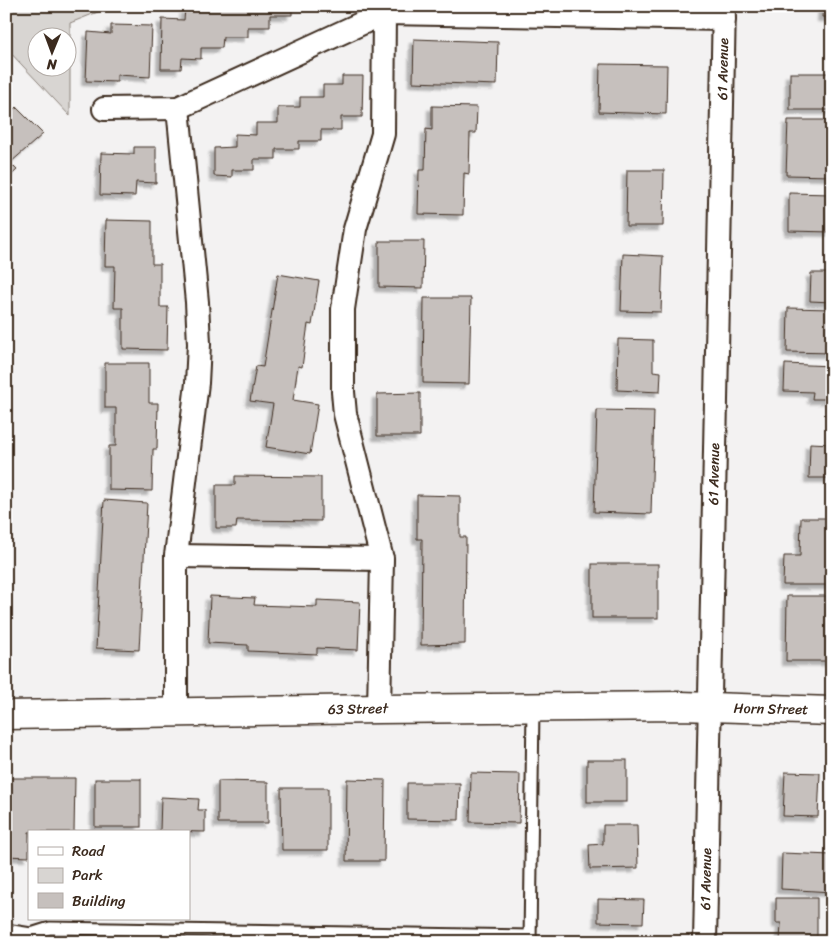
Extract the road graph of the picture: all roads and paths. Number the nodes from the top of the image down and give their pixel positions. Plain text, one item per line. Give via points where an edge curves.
1 (724, 12) edge
2 (384, 13) junction
3 (178, 108) junction
4 (104, 109) dead end
5 (176, 556) junction
6 (382, 559) junction
7 (533, 707) junction
8 (710, 708) junction
9 (379, 709) junction
10 (832, 710) edge
11 (176, 713) junction
12 (6, 715) edge
13 (6, 930) edge
14 (31, 938) edge
15 (530, 939) edge
16 (705, 942) edge

1 - 2 street
1 - 8 street, 61 Avenue
2 - 3 street
2 - 6 street via 383,134 355,229 342,333 345,414
3 - 4 street
3 - 5 street via 197,302 198,344 197,384
5 - 6 street
5 - 11 street
6 - 9 street
7 - 8 street, 63 Street
7 - 9 street, 63 Street
7 - 15 lane
8 - 10 street, Horn Street
8 - 16 street, 61 Avenue
9 - 11 street, 63 Street
11 - 12 street, 63 Street
13 - 14 lane
14 - 15 lane via 50,928

